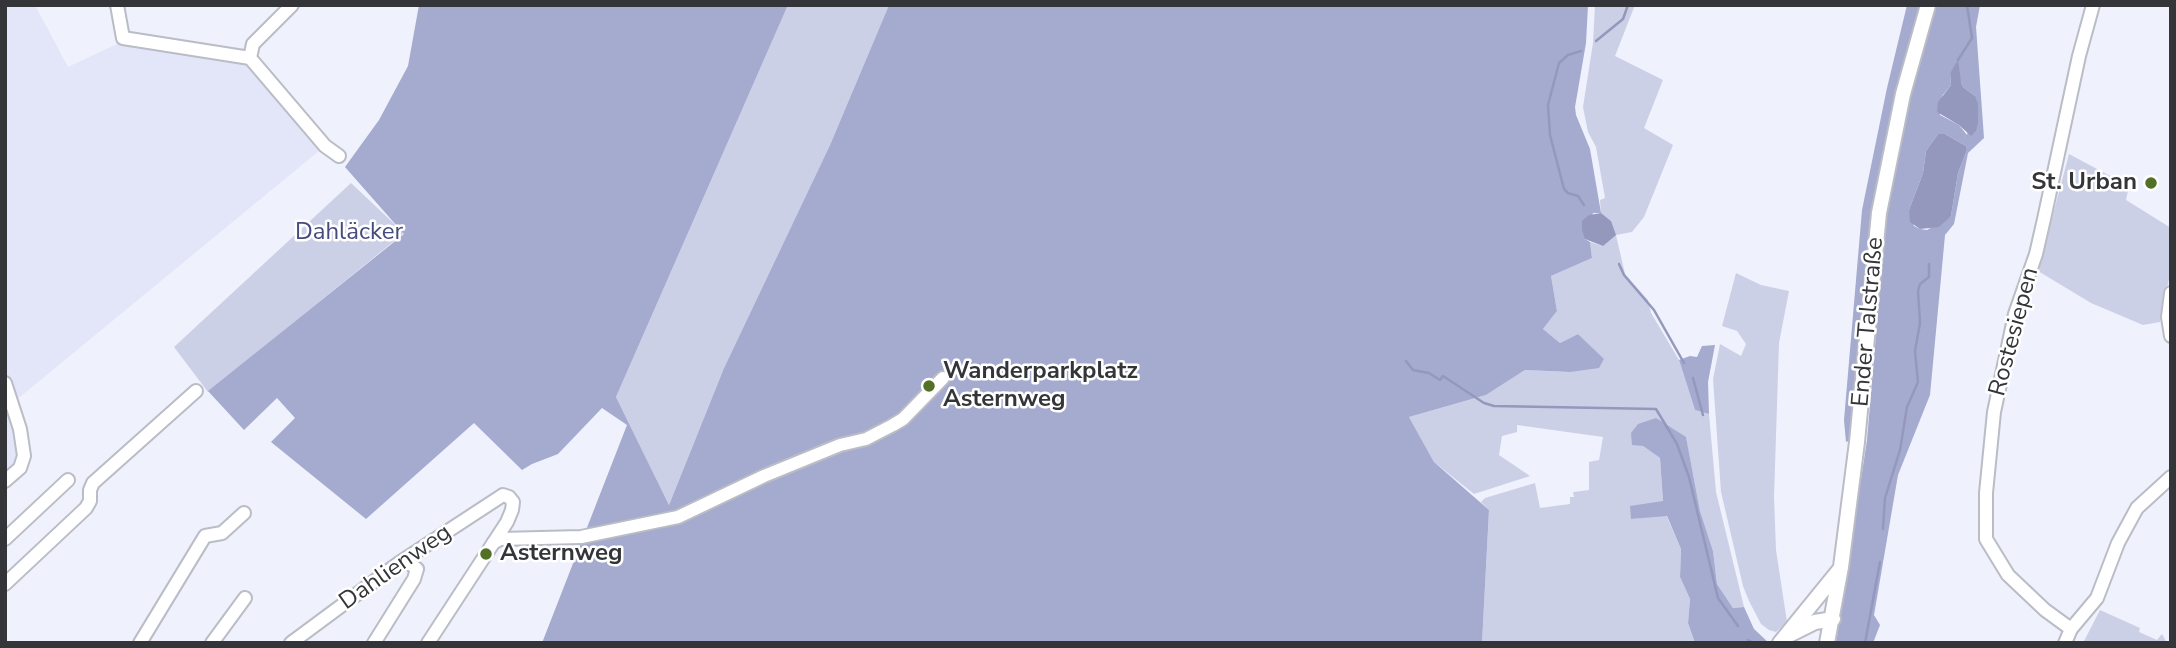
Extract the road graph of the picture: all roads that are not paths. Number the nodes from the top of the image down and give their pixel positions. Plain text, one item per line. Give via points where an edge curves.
1 (117, 5) edge
2 (292, 5) edge
3 (1928, 5) edge
4 (2093, 5) edge
5 (250, 58) junction
6 (339, 156) dead end
7 (2171, 293) edge
8 (2171, 337) edge
9 (943, 378) dead end
10 (5, 383) edge
11 (196, 391) dead end
12 (2171, 477) edge
13 (68, 480) dead end
14 (5, 481) edge
15 (244, 513) dead end
16 (5, 539) edge
17 (493, 543) junction
18 (399, 563) junction
19 (1841, 568) junction
20 (5, 584) edge
21 (245, 598) dead end
22 (1833, 619) junction
23 (2071, 629) junction
24 (308, 637) edge
25 (1781, 641) edge
26 (140, 643) edge
27 (212, 643) edge
28 (291, 643) edge
29 (374, 643) edge
30 (428, 643) edge
31 (1827, 643) edge
32 (2064, 643) edge

1 - 5 street via 122,38
2 - 5 street via 253,44
3 - 19 main road, Ender Talstraße via 1903,94 1879,214
4 - 23 street, Rostesiepen via 2038,245 2015,314 1994,412 1986,493 1986,539 2008,575
5 - 6 street via 325,146
7 - 8 street
9 - 17 street via 893,425 764,475 678,517 581,537
10 - 14 street via 24,456 20,468
11 - 20 street via 93,483 86,508
12 - 23 street via 2137,508 2097,598
13 - 16 street
15 - 26 street via 222,533 205,536
17 - 18 street, Dahlienweg via 512,510 513,502 503,495
17 - 30 street
18 - 24 street, Dahlienweg
18 - 29 street via 417,569 414,579
19 - 22 main road, Ender Talstraße
19 - 25 main road
21 - 27 street
22 - 25 main road via 1815,622
22 - 31 main road, Ender Talstraße
23 - 32 street
24 - 28 street, Dahlienweg

